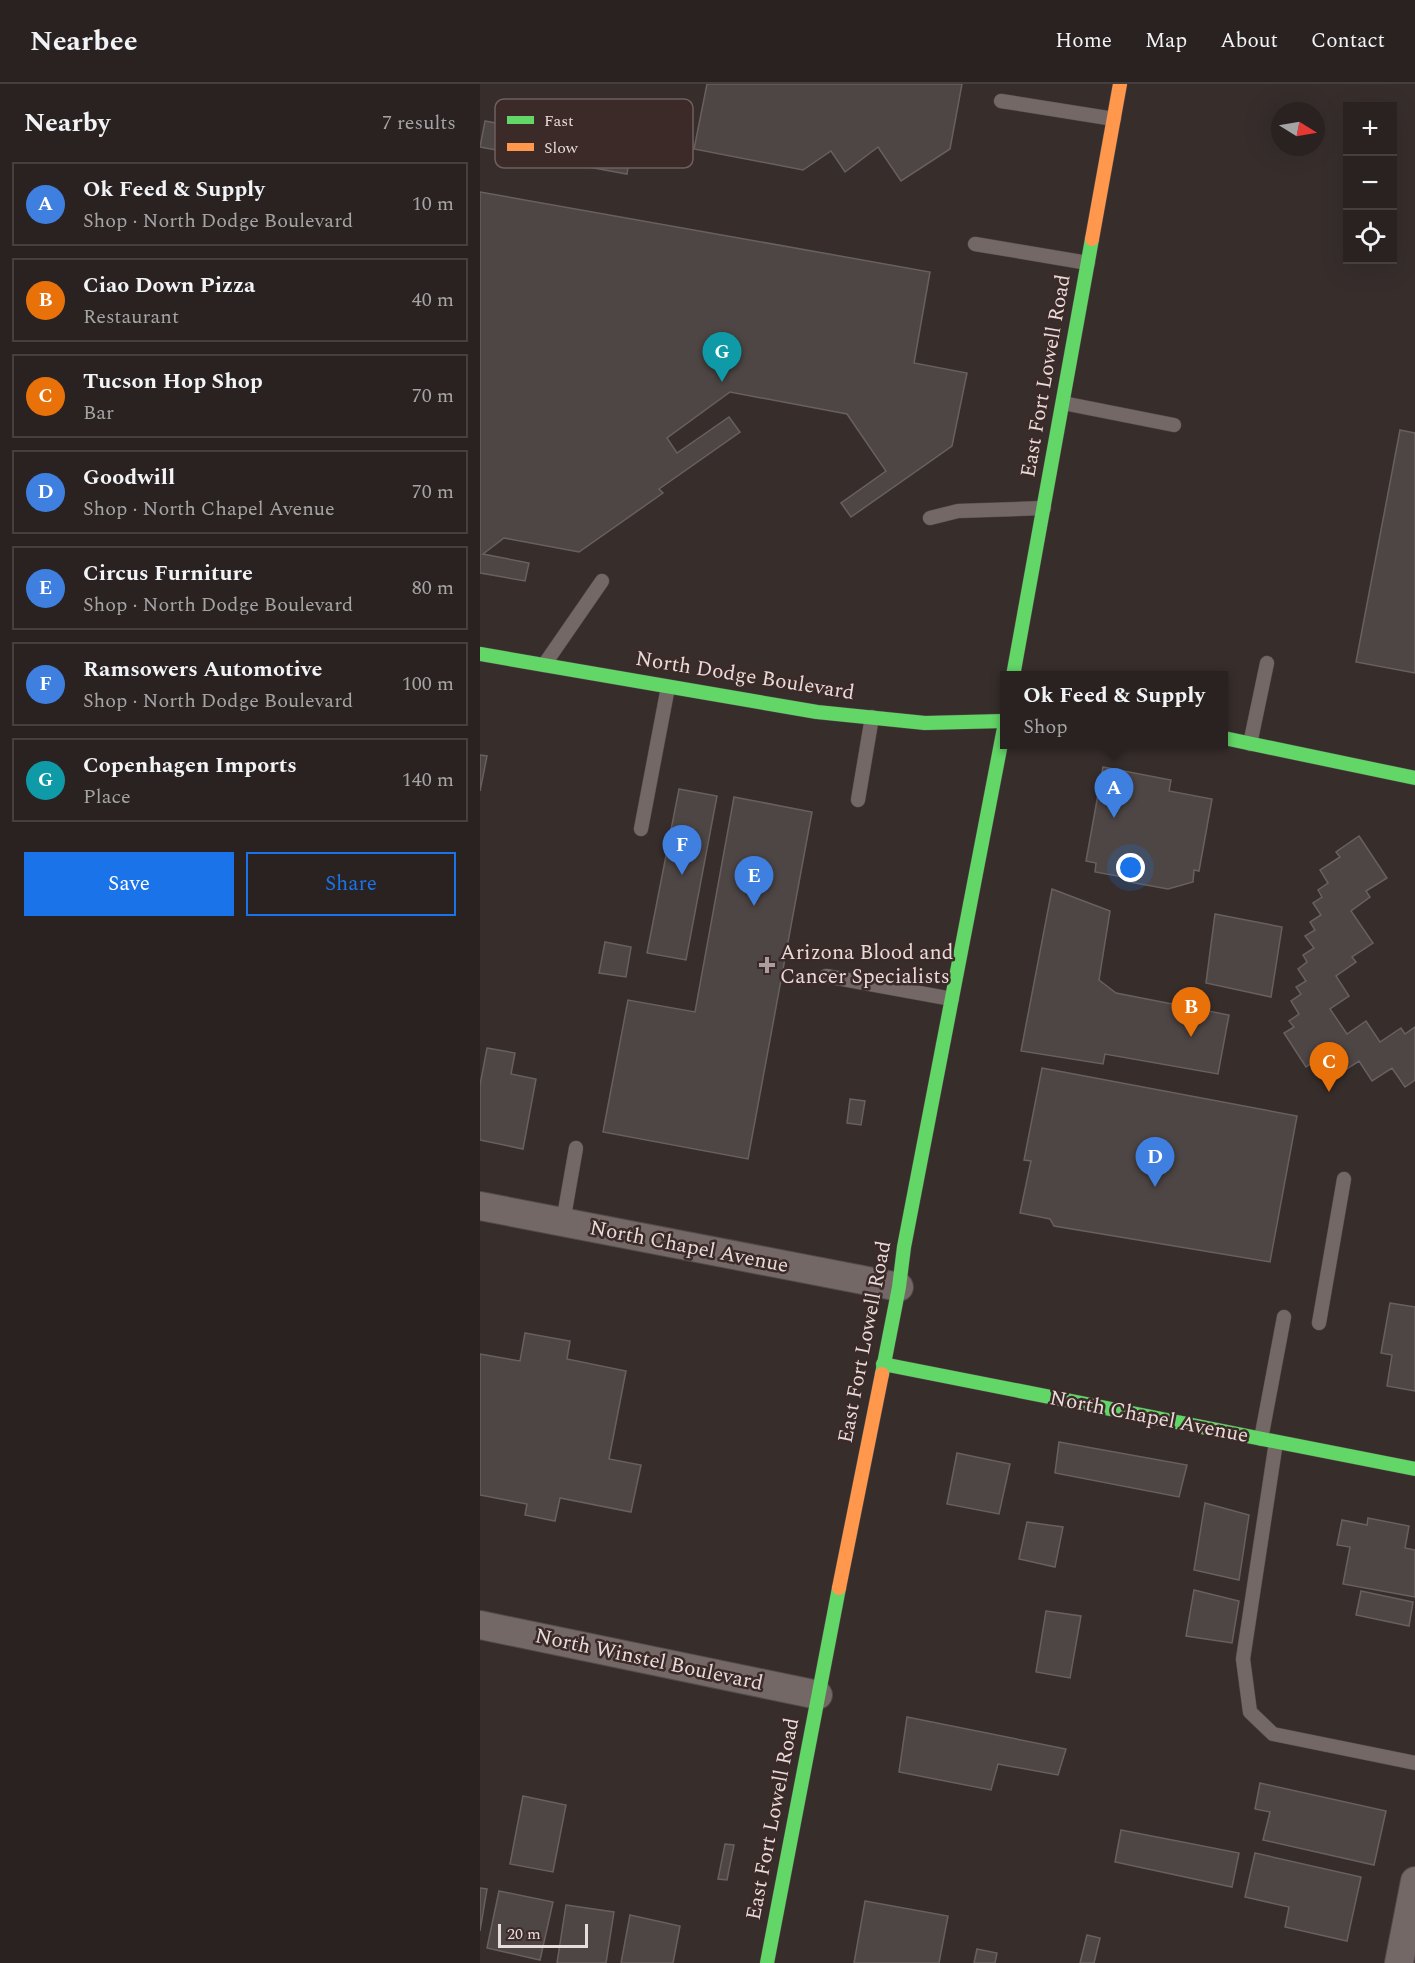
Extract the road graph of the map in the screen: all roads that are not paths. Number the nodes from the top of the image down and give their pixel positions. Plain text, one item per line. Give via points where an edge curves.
1 (1120, 84) edge
2 (1001, 101) dead end
3 (1114, 119) junction
4 (975, 244) dead end
5 (1088, 262) junction
6 (1063, 403) junction
7 (1174, 425) dead end
8 (1044, 507) junction
9 (930, 518) dead end
10 (602, 581) dead end
11 (480, 654) edge
12 (1267, 663) dead end
13 (544, 665) junction
14 (1014, 671) edge
15 (668, 687) junction
16 (872, 717) junction
17 (1000, 721) edge
18 (1228, 739) edge
19 (1250, 744) junction
20 (1001, 749) edge
21 (1415, 778) edge
22 (858, 800) dead end
23 (641, 829) dead end
24 (826, 976) dead end
25 (952, 999) junction
26 (576, 1148) dead end
27 (1344, 1179) dead end
28 (480, 1206) edge
29 (563, 1222) junction
30 (899, 1287) junction
31 (1284, 1317) dead end
32 (1320, 1323) dead end
33 (883, 1364) junction
34 (1261, 1439) junction
35 (1276, 1442) junction
36 (1415, 1469) edge
37 (480, 1625) edge
38 (818, 1695) junction
39 (1415, 1763) edge
40 (1415, 1881) edge
41 (767, 1963) edge
42 (1399, 1963) edge

1 - 3 main road, East Fort Lowell Road
2 - 3 lane
3 - 5 main road, East Fort Lowell Road
4 - 5 lane
5 - 6 main road, East Fort Lowell Road
6 - 7 lane
6 - 8 main road, East Fort Lowell Road
8 - 9 lane via 958,511
8 - 14 main road, East Fort Lowell Road
10 - 13 lane
11 - 13 main road, North Dodge Boulevard
12 - 19 lane
13 - 15 main road, North Dodge Boulevard
15 - 16 main road, North Dodge Boulevard via 817,712
15 - 23 lane
16 - 17 main road, North Dodge Boulevard via 943,724
16 - 22 lane
18 - 19 main road
19 - 21 main road
20 - 25 main road, East Fort Lowell Road
24 - 25 lane
25 - 30 main road, East Fort Lowell Road
26 - 29 lane
27 - 32 lane
28 - 29 street, North Chapel Avenue
29 - 30 street, North Chapel Avenue
30 - 33 main road, East Fort Lowell Road
31 - 34 lane
33 - 34 main road, North Chapel Avenue
33 - 38 main road, East Fort Lowell Road
34 - 35 main road, North Chapel Avenue
35 - 36 main road, North Chapel Avenue
35 - 39 lane via 1243,1659 1250,1712 1273,1734
37 - 38 street, North Winstel Boulevard
38 - 41 main road, East Fort Lowell Road
40 - 42 street

